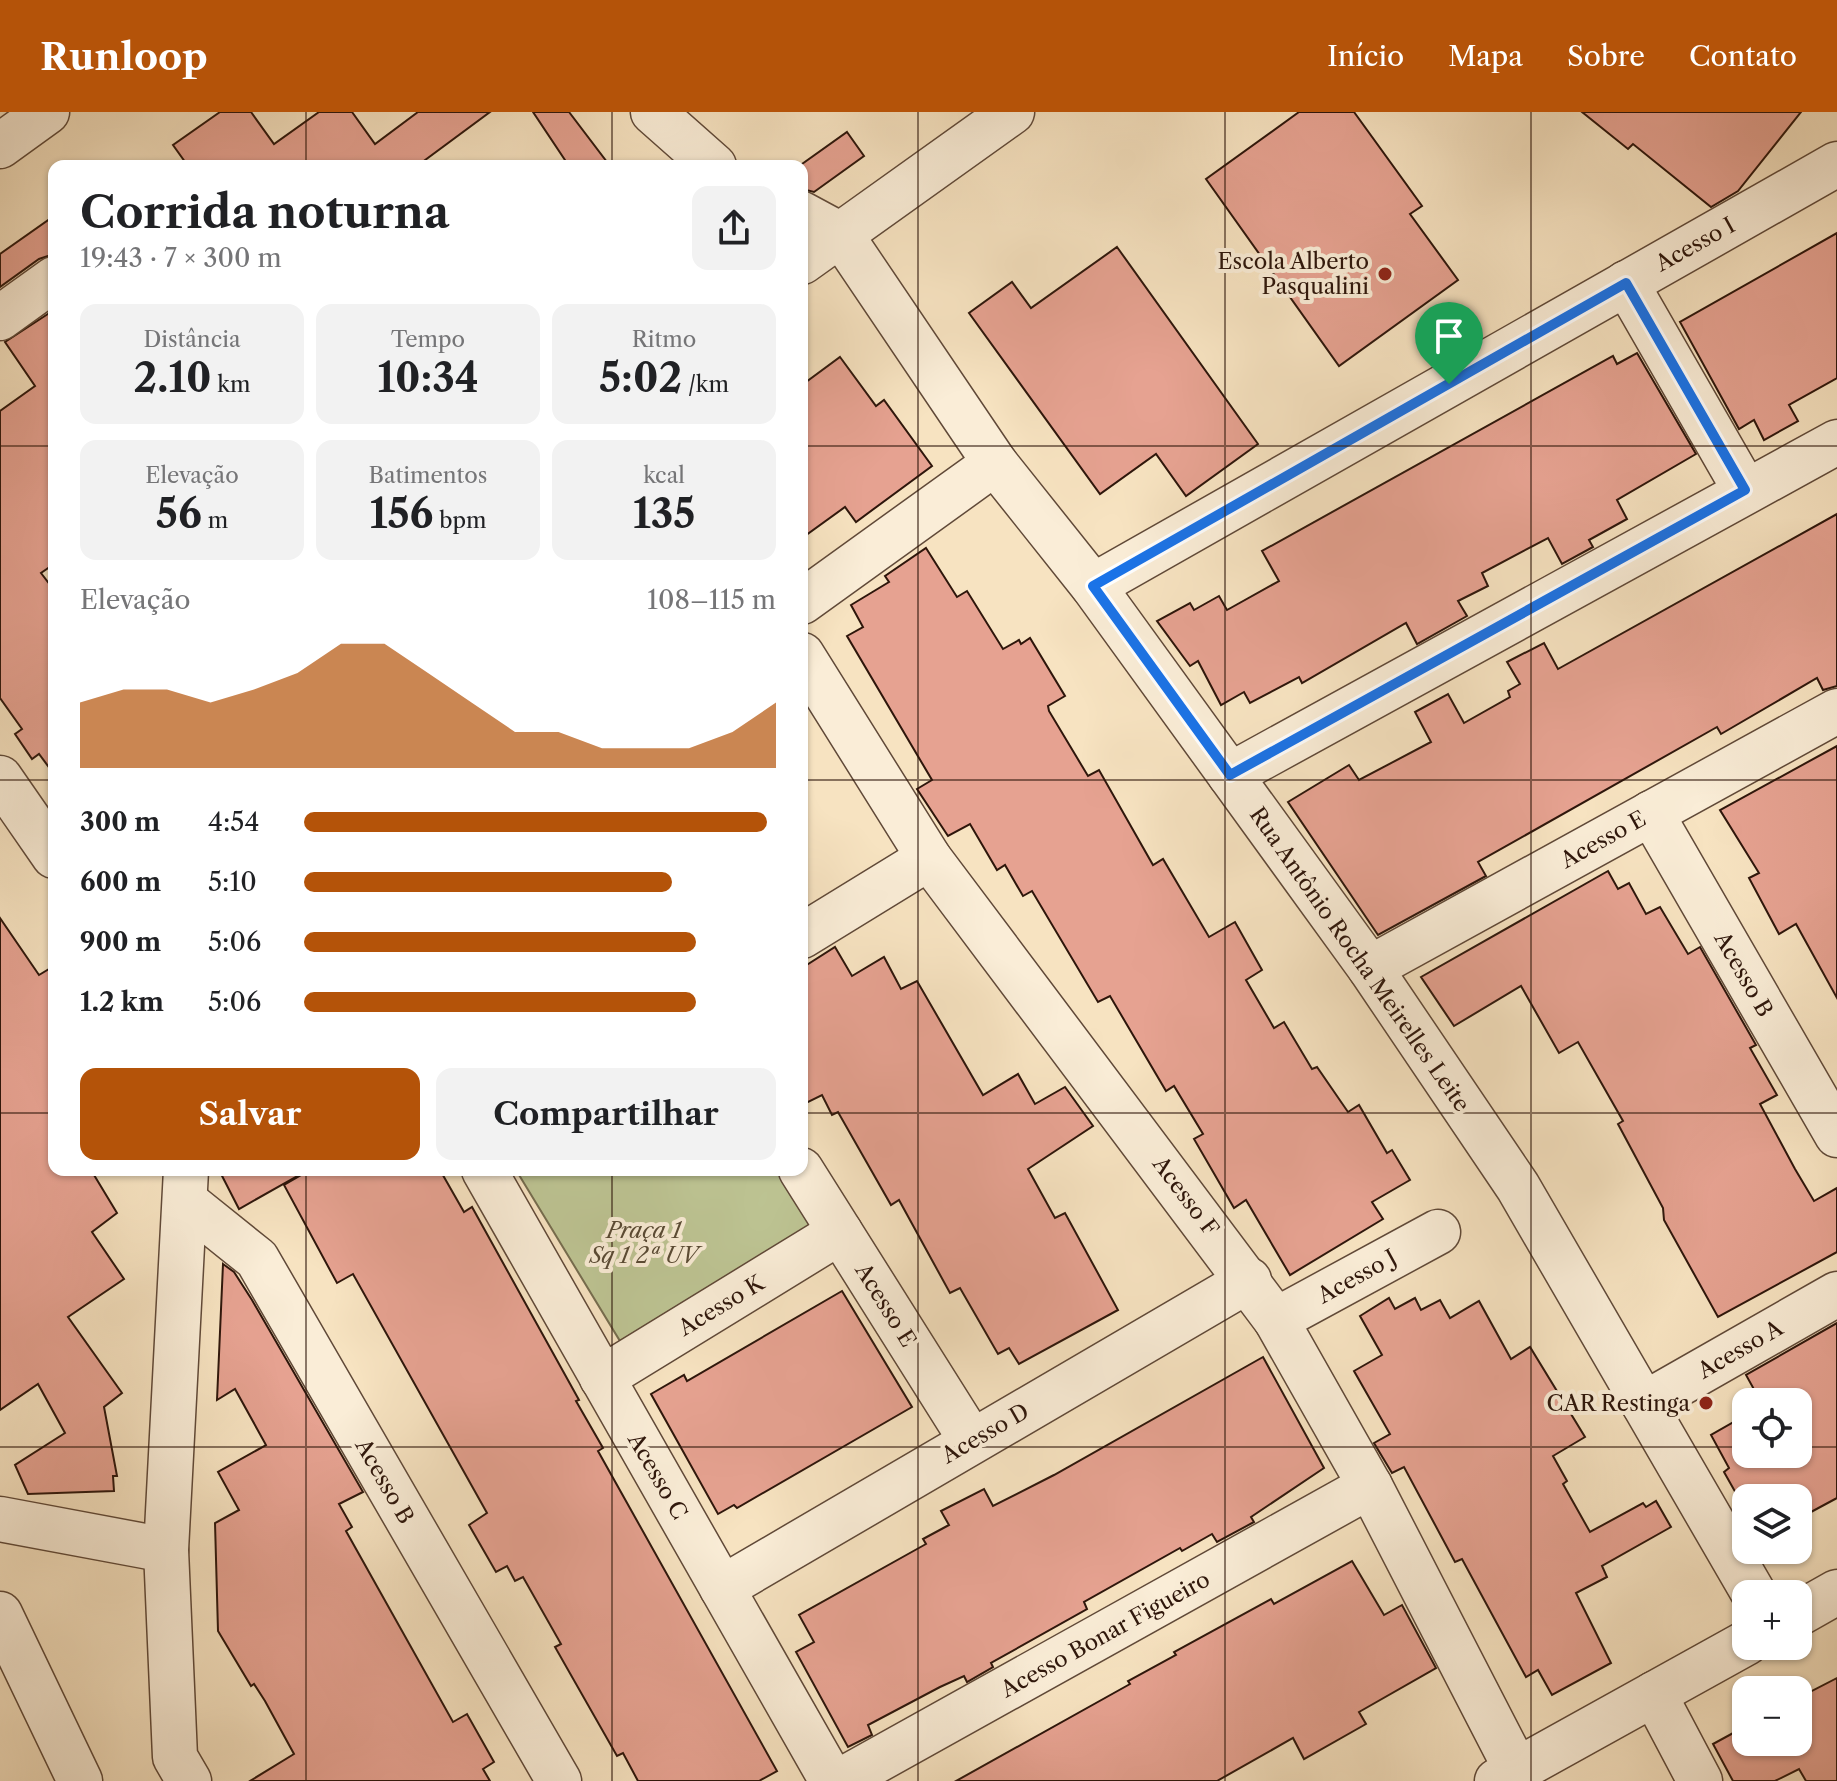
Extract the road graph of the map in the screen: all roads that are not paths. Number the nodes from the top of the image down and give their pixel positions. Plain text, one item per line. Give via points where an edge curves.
1 (47, 112) edge
2 (653, 112) edge
3 (1012, 112) edge
4 (0, 146) edge
5 (707, 160) edge
6 (1837, 164) edge
7 (808, 217) edge
8 (841, 235) junction
9 (808, 258) edge
10 (48, 283) edge
11 (1626, 283) junction
12 (0, 318) edge
13 (1837, 442) edge
14 (995, 463) junction
15 (1745, 490) junction
16 (1093, 586) junction
17 (808, 598) edge
18 (808, 665) edge
19 (1837, 711) edge
20 (1230, 775) junction
21 (0, 778) edge
22 (41, 806) edge
23 (1651, 813) junction
24 (48, 833) edge
25 (929, 858) junction
26 (808, 932) edge
27 (1370, 968) junction
28 (1837, 1135) edge
29 (487, 1176) edge
30 (805, 1176) edge
31 (186, 1186) edge
32 (840, 1232) junction
33 (1438, 1232) dead end
34 (1249, 1280) junction
35 (1837, 1294) edge
36 (1276, 1320) junction
37 (602, 1378) junction
38 (1644, 1404) junction
39 (971, 1440) junction
40 (1370, 1486) junction
41 (0, 1519) edge
42 (166, 1550) junction
43 (1746, 1580) edge
44 (722, 1588) junction
45 (1837, 1592) edge
46 (1812, 1606) edge
47 (0, 1614) edge
48 (1732, 1651) edge
49 (1654, 1694) junction
50 (1507, 1776) edge
51 (80, 1781) edge
52 (189, 1781) edge
53 (559, 1781) edge
54 (832, 1781) edge
55 (840, 1781) edge
56 (1700, 1781) edge

1 - 4 street
2 - 5 street
3 - 8 street
6 - 11 street, Acesso I
7 - 8 street
8 - 9 street
8 - 14 street, Rua Antônio Rocha Meirelles Leite
10 - 12 street
11 - 15 street
11 - 16 street, Acesso I
13 - 15 street
14 - 16 street, Rua Antônio Rocha Meirelles Leite
14 - 17 street
15 - 20 street
16 - 20 street, Rua Antônio Rocha Meirelles Leite
18 - 25 street, Acesso F
19 - 23 street, Acesso E
20 - 27 street, Rua Antônio Rocha Meirelles Leite
21 - 22 street
22 - 24 street
23 - 27 street, Acesso E
23 - 28 street, Acesso B
25 - 26 street
25 - 34 street, Acesso F
27 - 38 street, Rua Antônio Rocha Meirelles Leite via 1518,1187
29 - 37 street, Acesso C
30 - 32 street, Acesso E
31 - 42 street
31 - 53 street, Acesso B via 257,1259
32 - 37 street, Acesso K
32 - 39 street, Acesso E
33 - 36 street, Acesso J
34 - 36 street, Acesso F
34 - 39 street, Acesso D
35 - 38 street, Acesso A
36 - 40 street, Acesso F
37 - 44 street, Acesso C
38 - 43 street, Rua Antônio Rocha Meirelles Leite
39 - 44 street, Acesso D
40 - 50 street, Acesso F
40 - 55 street, Acesso Bonar Figueiro
41 - 42 street
42 - 52 street via 175,1757
44 - 54 street, Acesso C
45 - 46 street
47 - 51 street
48 - 49 street
49 - 50 street
49 - 56 street

